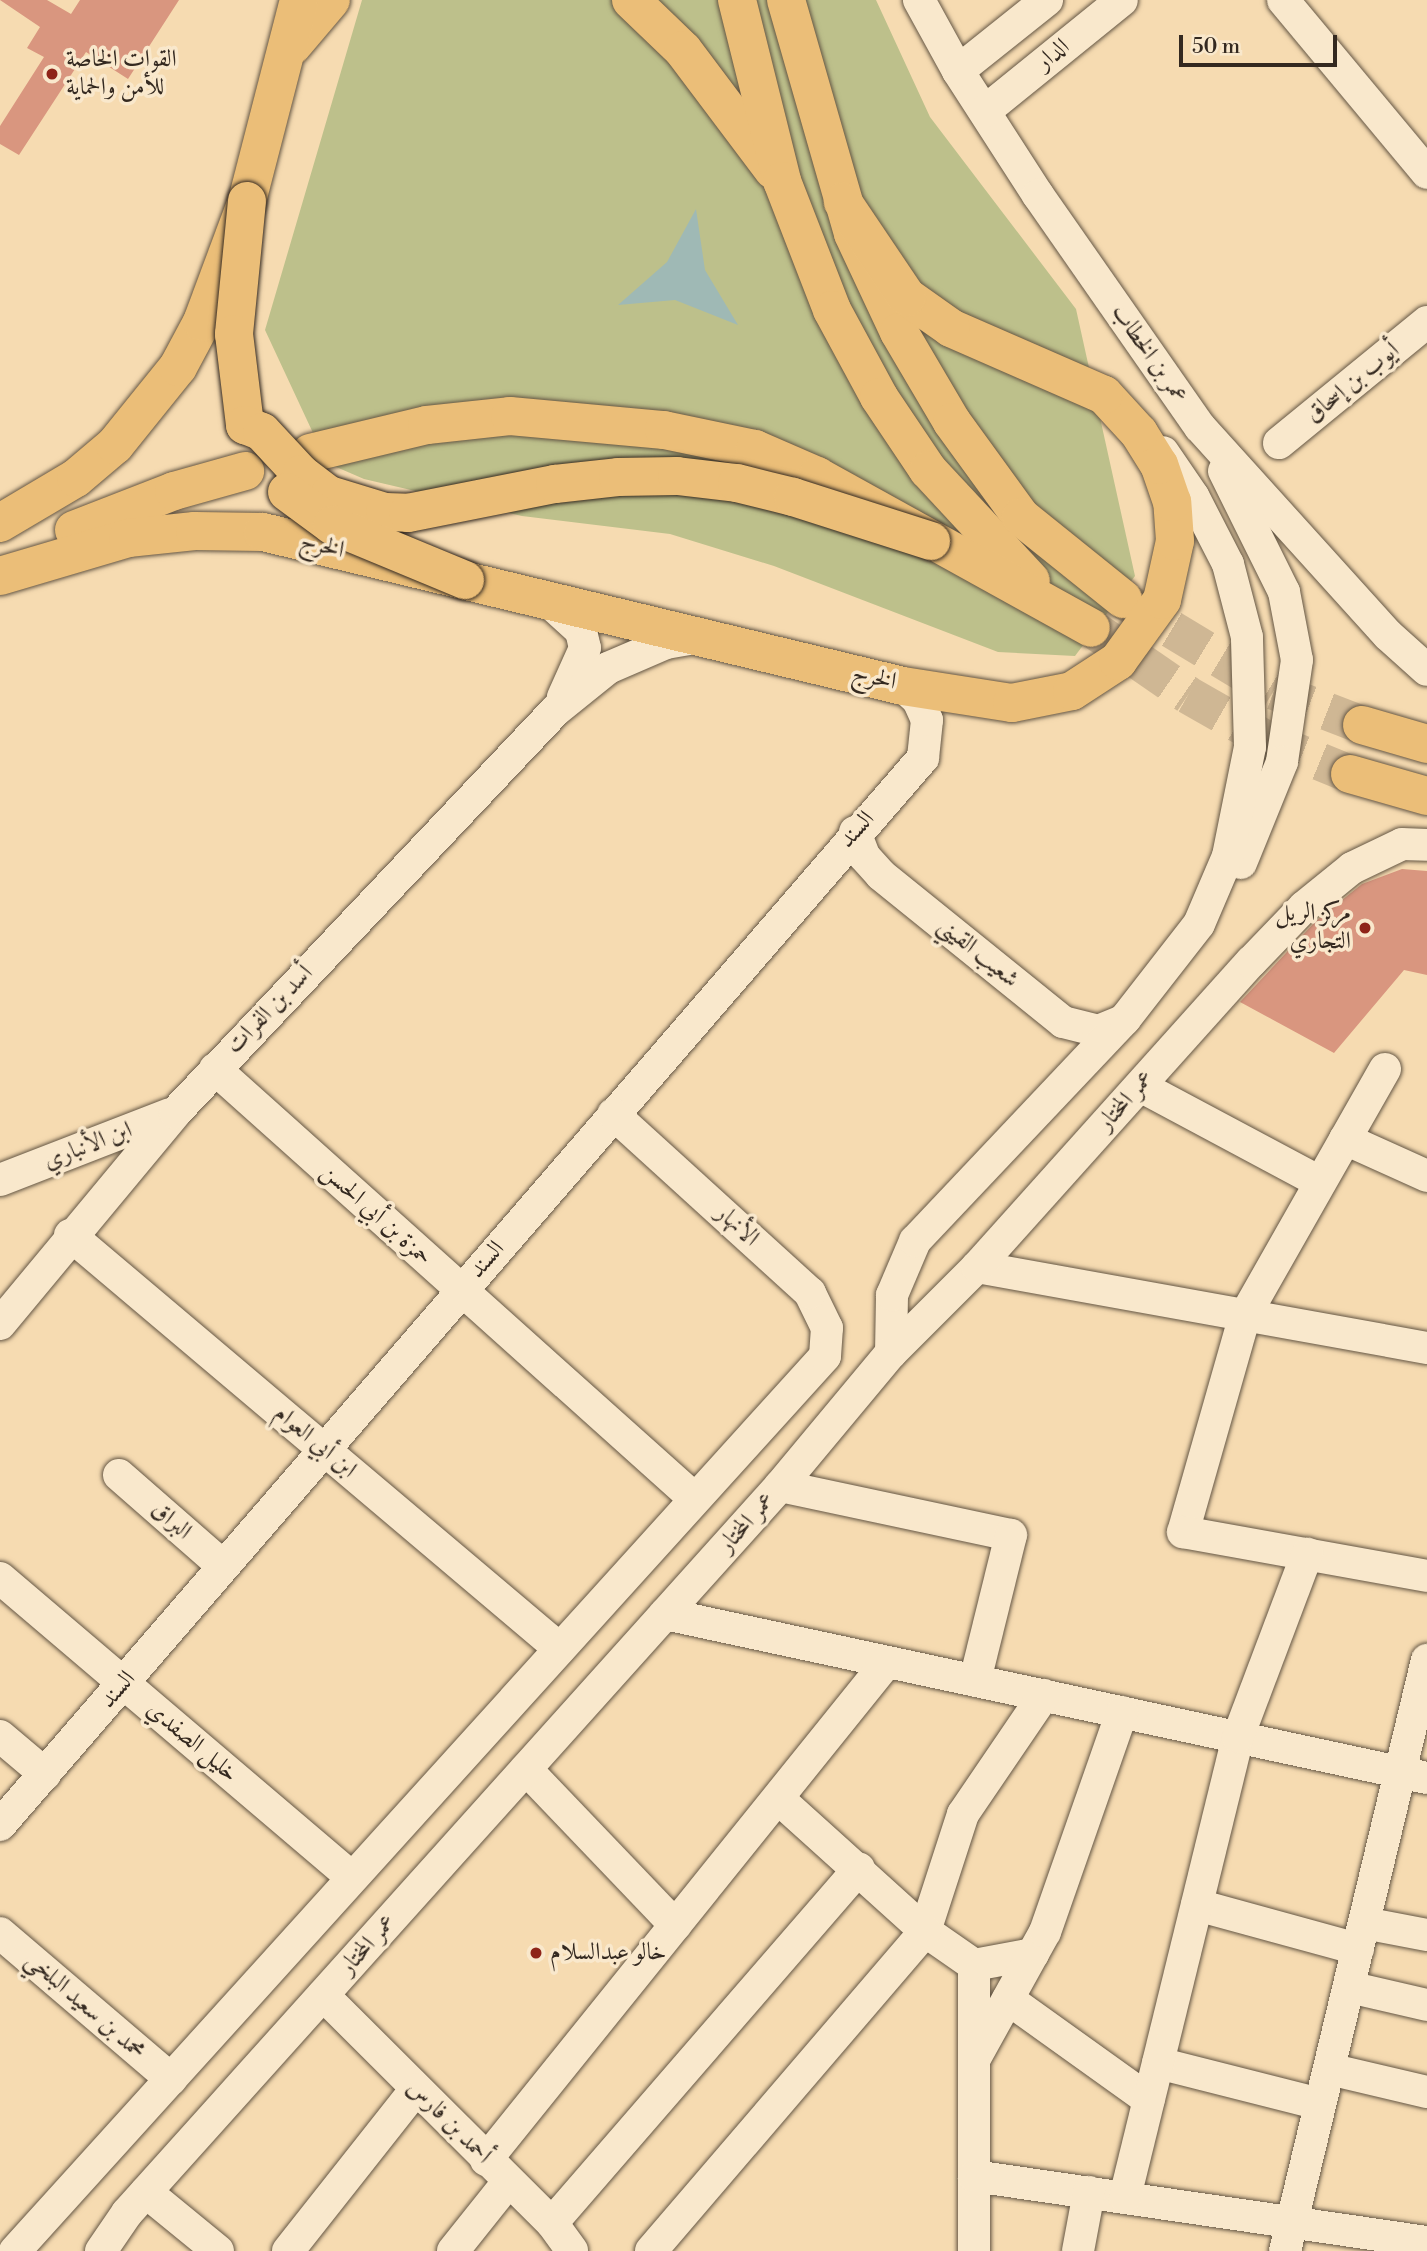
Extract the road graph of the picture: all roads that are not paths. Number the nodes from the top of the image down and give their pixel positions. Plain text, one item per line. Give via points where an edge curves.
1 (299, 0) edge
2 (331, 0) edge
3 (631, 0) edge
4 (737, 0) edge
5 (786, 0) edge
6 (919, 0) edge
7 (1047, 0) edge
8 (1122, 0) edge
9 (1283, 0) edge
10 (285, 54) junction
11 (958, 71) junction
12 (985, 111) junction
13 (1427, 173) edge
14 (782, 181) junction
15 (247, 201) junction
16 (843, 202) junction
17 (1427, 323) edge
18 (1104, 395) junction
19 (245, 425) junction
20 (1200, 428) junction
21 (1279, 443) dead end
22 (310, 453) dead end
23 (245, 471) dead end
24 (931, 541) junction
25 (3, 553) edge
26 (466, 580) junction
27 (1122, 599) tunnel mouth
28 (546, 600) junction
29 (701, 637) junction
30 (1427, 670) edge
31 (903, 686) junction
32 (556, 710) junction
33 (1362, 725) tunnel mouth
34 (1427, 744) edge
35 (1350, 774) tunnel mouth
36 (1427, 796) edge
37 (855, 832) junction
38 (1427, 845) edge
39 (1199, 924) junction
40 (1125, 1019) junction
41 (215, 1069) junction
42 (1385, 1069) dead end
43 (1140, 1086) junction
44 (175, 1112) junction
45 (613, 1114) junction
46 (1345, 1139) junction
47 (1427, 1176) edge
48 (0, 1180) edge
49 (1320, 1182) junction
50 (70, 1235) junction
51 (977, 1267) junction
52 (460, 1292) junction
53 (1245, 1315) junction
54 (0, 1324) edge
55 (1427, 1348) edge
56 (891, 1353) junction
57 (324, 1450) junction
58 (119, 1475) dead end
59 (780, 1486) junction
60 (695, 1499) junction
61 (1307, 1554) junction
62 (223, 1566) junction
63 (1427, 1576) edge
64 (0, 1578) edge
65 (665, 1614) junction
66 (560, 1649) junction
67 (1427, 1660) edge
68 (887, 1662) junction
69 (975, 1681) junction
70 (123, 1683) junction
71 (1044, 1695) junction
72 (1122, 1712) junction
73 (0, 1736) edge
74 (1238, 1737) junction
75 (526, 1769) junction
76 (45, 1774) junction
77 (1413, 1775) edge
78 (778, 1798) junction
79 (0, 1825) edge
80 (859, 1869) junction
81 (352, 1878) junction
82 (1197, 1905) junction
83 (675, 1925) junction
84 (925, 1931) junction
85 (0, 1933) edge
86 (1427, 1935) edge
87 (1361, 1936) junction
88 (1033, 1954) junction
89 (974, 1965) junction
90 (1349, 1987) junction
91 (323, 1995) junction
92 (1008, 1999) junction
93 (1427, 2006) edge
94 (974, 2060) junction
95 (1158, 2063) junction
96 (1329, 2069) junction
97 (171, 2079) junction
98 (416, 2089) junction
99 (1427, 2092) edge
100 (1149, 2100) junction
101 (1320, 2104) junction
102 (486, 2160) junction
103 (974, 2176) junction
104 (508, 2182) junction
105 (146, 2192) junction
106 (1089, 2192) junction
107 (1125, 2197) junction
108 (1293, 2221) junction
109 (1359, 2241) edge
110 (563, 2242) edge
111 (1427, 2242) edge
112 (15, 2251) edge
113 (101, 2251) edge
114 (218, 2251) edge
115 (288, 2251) edge
116 (453, 2251) edge
117 (651, 2251) edge
118 (974, 2251) edge
119 (1078, 2251) edge
120 (1285, 2251) edge

1 - 10 main road
2 - 10 main road
3 - 14 main road via 683,50
4 - 14 main road
5 - 16 main road
6 - 11 street, عمر بن الخطاب
7 - 11 street, الدار
8 - 12 street, الدار
9 - 13 street
10 - 15 main road
11 - 12 street, عمر بن الخطاب
12 - 20 street, عمر بن الخطاب
14 - 24 main road, الخرج via 832,310 879,397 928,470 991,542 1047,596 1091,628
15 - 19 main road, bridge via 234,334
15 - 25 main road via 202,322 149,408
16 - 18 main road, الخرج via 907,297 951,328
16 - 27 main road via 899,332 952,422 1021,517
17 - 21 street, أيوب بن إسحاق
18 - 31 main road, الخرج via 1150,448 1167,483 1174,512 1169,581 1141,635 1105,672 1052,698 991,702
18 - 39 street via 1147,430 1193,496 1228,565 1247,637 1252,710 1246,784 1228,856
19 - 24 main road, الخرج, bridge via 262,432 301,474 329,495 384,512 429,510 618,477 677,476 737,483 793,497
19 - 26 main road, bridge via 274,477 313,515
20 - 30 street, عمر بن الخطاب via 1388,635
20 - 39 street via 1284,592 1297,660 1290,728 1272,794 1241,862
22 - 24 main road, الخرج via 427,425 510,416 664,430 755,449 817,476
23 - 25 main road via 174,491
25 - 26 main road, الخرج via 128,538 263,532
26 - 28 main road, الخرج
28 - 29 main road, الخرج
28 - 32 street, أسد بن الفرات via 572,619 585,648
29 - 31 main road, الخرج
29 - 32 street, أسد بن الفرات via 666,643 608,668
31 - 37 street, السند via 924,710 927,745 923,758
32 - 41 street, أسد بن الفرات
33 - 34 main road
35 - 36 main road
37 - 40 street, شعيب القيني via 872,866 1063,1021 1098,1031
37 - 45 street, السند
38 - 43 street, عمر المختار via 1402,844 1352,868 1304,907
39 - 40 street
40 - 56 street via 915,1241 892,1295
41 - 44 street, أسد بن الفرات
41 - 52 street, حمزة بن أبي الحسن
42 - 46 street
43 - 49 street
43 - 51 street, عمر المختار
44 - 48 street, ابن الأنباري
44 - 50 street, أسد بن الفرات
45 - 52 street, السند
45 - 60 street, الأنهار via 810,1293 827,1328 825,1356
46 - 47 street
46 - 49 street
49 - 53 street
50 - 54 street, أسد بن الفرات
50 - 57 street, ابن أبي العوام
51 - 53 street
51 - 56 street, عمر المختار
52 - 57 street, السند
52 - 60 street, حمزة بن أبي الحسن
53 - 55 street
53 - 61 street via 1183,1532
56 - 59 street, عمر المختار
57 - 62 street, السند
57 - 66 street, ابن أبي العوام
58 - 62 street, البراق
59 - 65 street, عمر المختار
59 - 69 street via 1011,1535
60 - 66 street
61 - 63 street
61 - 74 street
62 - 70 street, السند
64 - 70 street, خليل الصفدي
65 - 68 street
65 - 75 street, عمر المختار
66 - 81 street
67 - 77 street
68 - 69 street
68 - 78 street
69 - 71 street
70 - 76 street, السند
70 - 81 street, خليل الصفدي
71 - 72 street
71 - 84 street via 963,1814
72 - 74 street
72 - 88 street via 1083,1833
73 - 76 street
74 - 77 street
74 - 82 street
75 - 83 street
75 - 91 street, عمر المختار
76 - 79 street, السند
77 - 87 street
78 - 80 street
78 - 83 street
80 - 84 street
80 - 110 street
81 - 97 street
82 - 87 street
82 - 95 street
83 - 102 street
84 - 89 street
84 - 117 street
85 - 97 street, محمد بن سعيد البلخي
86 - 87 street
87 - 90 street
88 - 89 street
88 - 92 street
89 - 94 street
90 - 93 street
90 - 96 street
91 - 98 street, أحمد بن فارس
91 - 105 street, عمر المختار
92 - 94 street
92 - 100 street
94 - 103 street
95 - 100 street
95 - 101 street
96 - 99 street
96 - 101 street
97 - 112 street
98 - 102 street, أحمد بن فارس
98 - 115 street
100 - 107 street
101 - 108 street
102 - 104 street, أحمد بن فارس
103 - 106 street
103 - 118 street
104 - 110 street, أحمد بن فارس
104 - 116 street
105 - 113 street, عمر المختار
105 - 114 street
106 - 107 street
106 - 119 street
107 - 108 street
108 - 109 street
108 - 120 street
109 - 111 street

